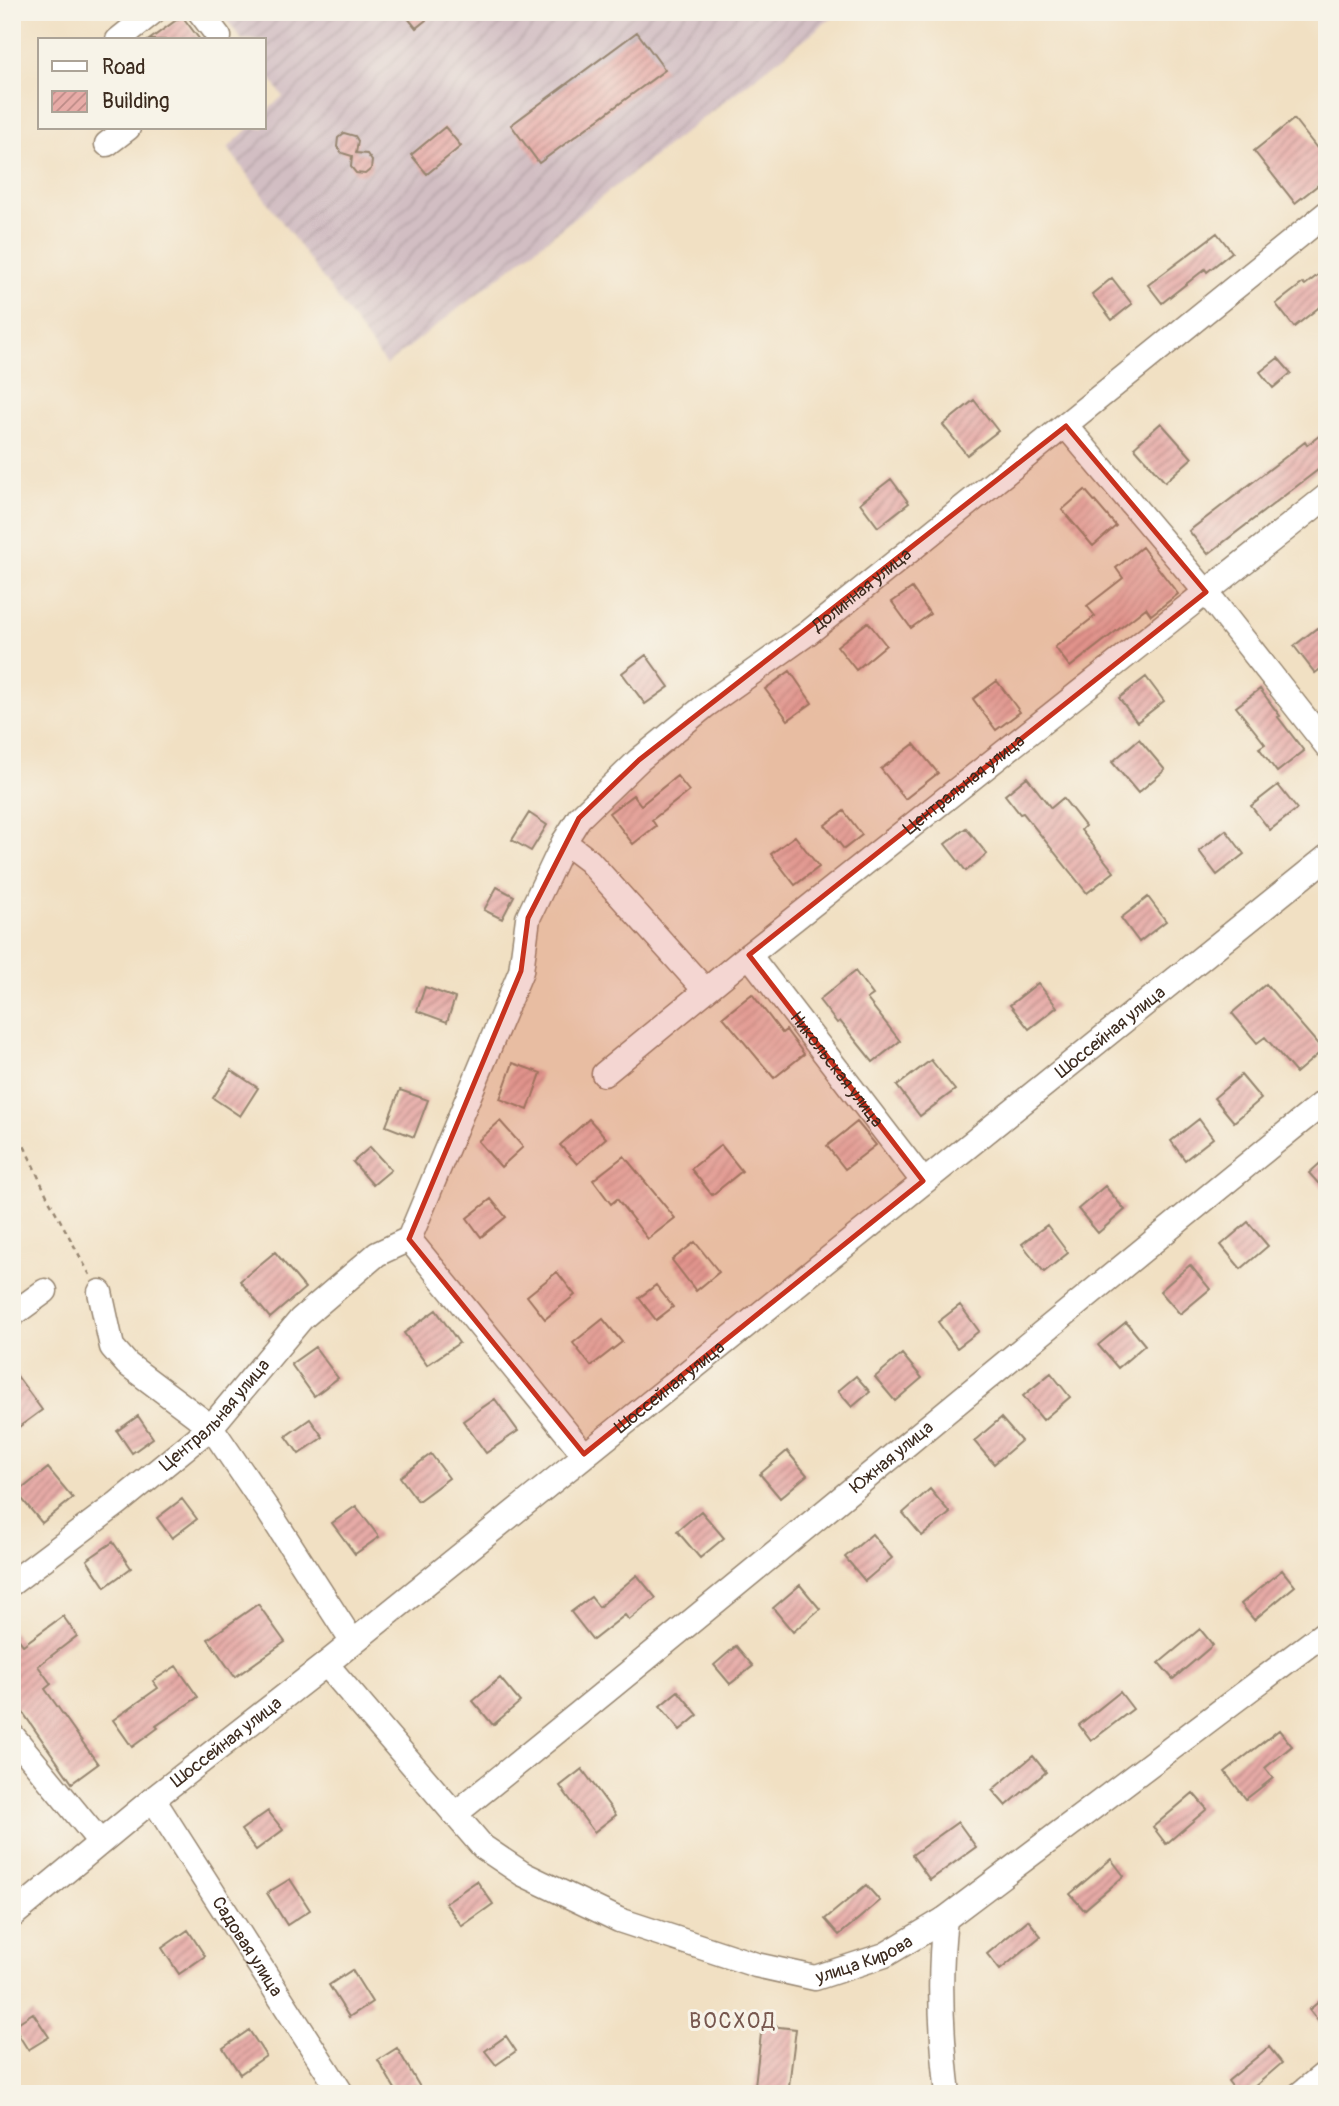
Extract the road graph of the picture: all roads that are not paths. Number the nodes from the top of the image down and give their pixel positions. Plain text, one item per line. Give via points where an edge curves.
1 (153, 12) edge
2 (200, 12) edge
3 (120, 38) edge
4 (219, 38) edge
5 (125, 130) edge
6 (107, 144) dead end
7 (1327, 213) edge
8 (1066, 426) junction
9 (1327, 496) edge
10 (1206, 592) junction
11 (1327, 746) edge
12 (564, 842) junction
13 (1327, 858) edge
14 (749, 955) junction
15 (705, 990) junction
16 (604, 1074) dead end
17 (1327, 1100) edge
18 (923, 1181) junction
19 (409, 1239) junction
20 (45, 1291) dead end
21 (100, 1292) road end
22 (12, 1315) edge
23 (211, 1427) junction
24 (584, 1454) junction
25 (12, 1583) edge
26 (1327, 1631) edge
27 (352, 1642) junction
28 (326, 1664) junction
29 (12, 1735) edge
30 (152, 1799) junction
31 (455, 1814) junction
32 (100, 1842) junction
33 (12, 1916) edge
34 (945, 1919) junction
35 (1327, 2072) edge
36 (342, 2094) edge
37 (948, 2094) edge
38 (1300, 2094) edge

1 - 3 street
2 - 4 street
5 - 6 street
7 - 8 street, Долинная улица
8 - 10 street
8 - 12 street, Долинная улица via 808,633 705,706 639,760 579,818
9 - 10 street, Центральная улица
10 - 11 street
10 - 14 street, Центральная улица
12 - 15 street via 589,861
12 - 19 street, Долинная улица via 528,918 521,971
13 - 18 street, Шоссейная улица
14 - 15 street, Центральная улица
14 - 18 street, Никольская улица
15 - 16 street, Центральная улица
17 - 31 street, Южная улица
18 - 24 street, Шоссейная улица
19 - 23 street, Центральная улица via 377,1254 301,1319
19 - 24 street
20 - 22 street
21 - 23 street via 112,1347 127,1364
23 - 25 street, Центральная улица
23 - 27 street
24 - 27 street, Шоссейная улица
26 - 34 street, улица Кирова
27 - 28 street, Шоссейная улица
28 - 30 street, Шоссейная улица
28 - 31 street, улица Кирова
29 - 32 street
30 - 32 street, Шоссейная улица
30 - 36 street, Садовая улица
31 - 34 street, улица Кирова via 483,1847 523,1874 619,1920 785,1973 815,1978 841,1971 885,1955
32 - 33 street, Шоссейная улица
34 - 37 street via 940,1963
35 - 38 street

